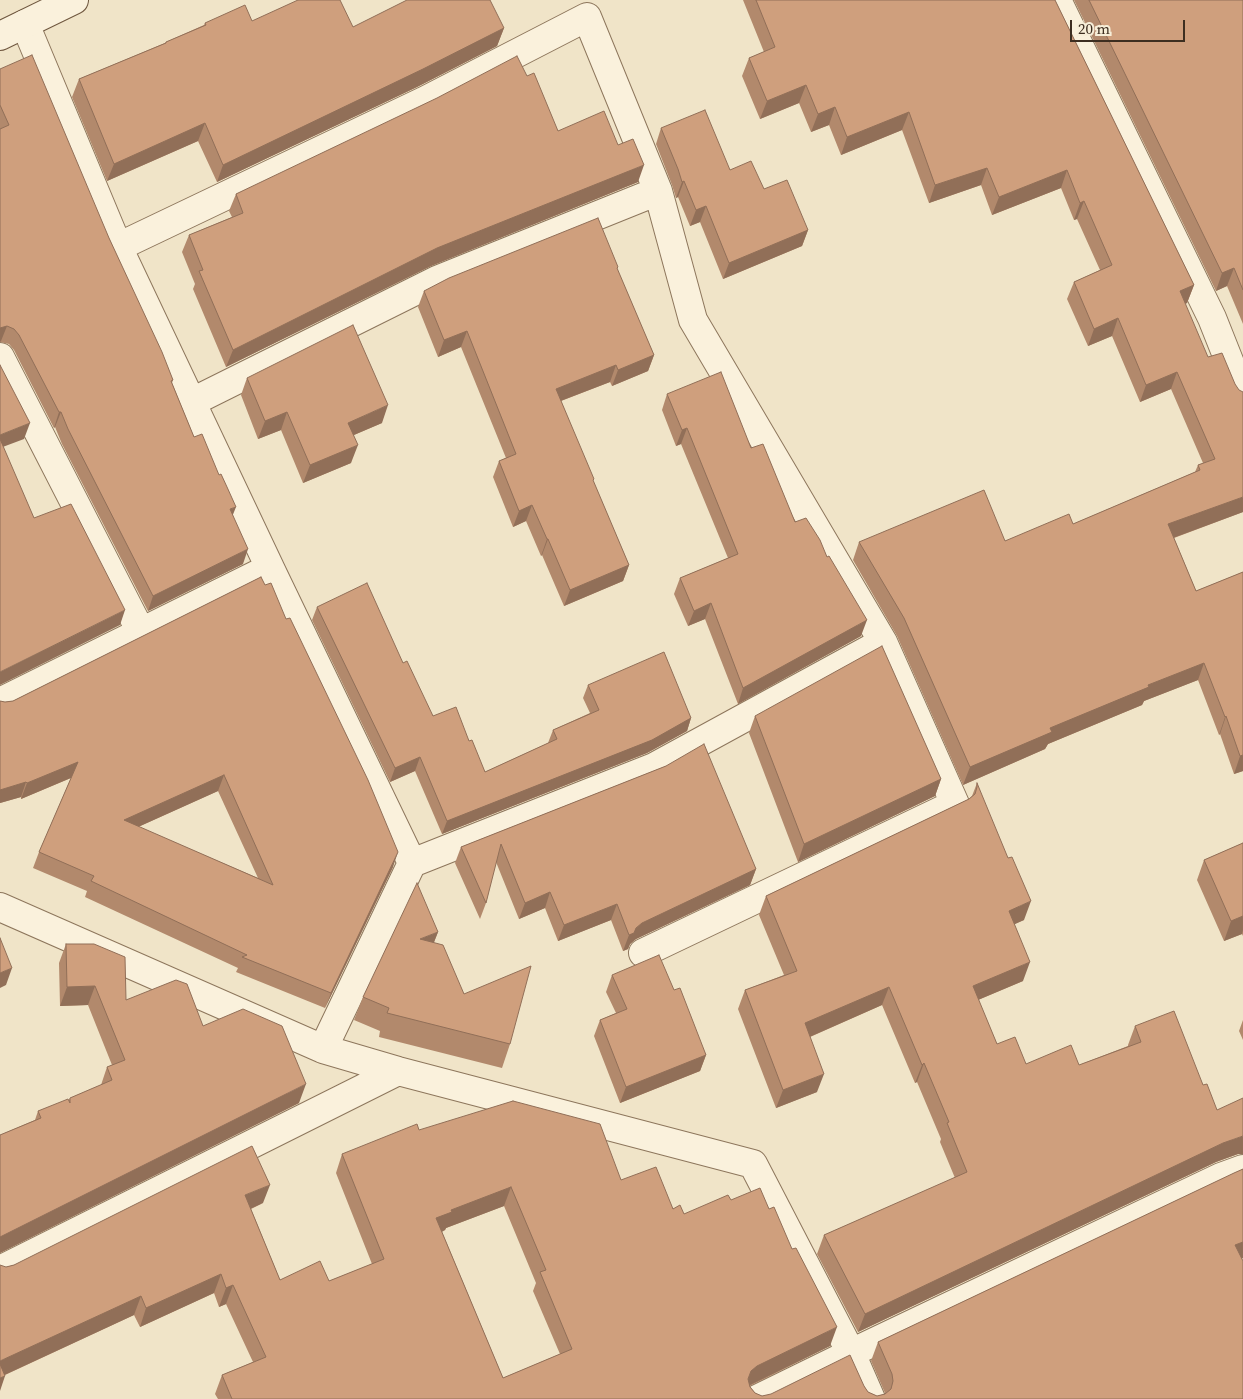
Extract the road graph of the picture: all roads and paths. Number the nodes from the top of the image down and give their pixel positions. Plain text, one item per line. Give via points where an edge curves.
1 (74, 0) edge
2 (1057, 0) edge
3 (25, 24) junction
4 (0, 36) edge
5 (658, 191) junction
6 (118, 247) junction
7 (0, 357) edge
8 (1243, 396) edge
9 (192, 402) junction
10 (270, 568) junction
11 (141, 632) junction
12 (883, 642) junction
13 (0, 702) edge
14 (412, 863) junction
15 (0, 907) edge
16 (643, 953) dead end
17 (323, 1049) junction
18 (398, 1071) junction
19 (1243, 1168) edge
20 (0, 1270) edge
21 (851, 1353) junction
22 (758, 1399) edge
23 (871, 1399) edge

1 - 3 street
2 - 8 street via 1212,318
3 - 4 street
3 - 6 street
5 - 6 street via 587,17 424,101
5 - 9 street via 437,280
5 - 12 street via 693,320
6 - 9 street
7 - 11 street
9 - 10 street
10 - 11 street
10 - 14 street
11 - 13 street
12 - 14 street via 654,767
12 - 16 street via 955,804
14 - 17 street
15 - 17 street
17 - 18 street
18 - 20 street
18 - 21 street via 753,1164
19 - 21 street
21 - 22 street
21 - 23 street

